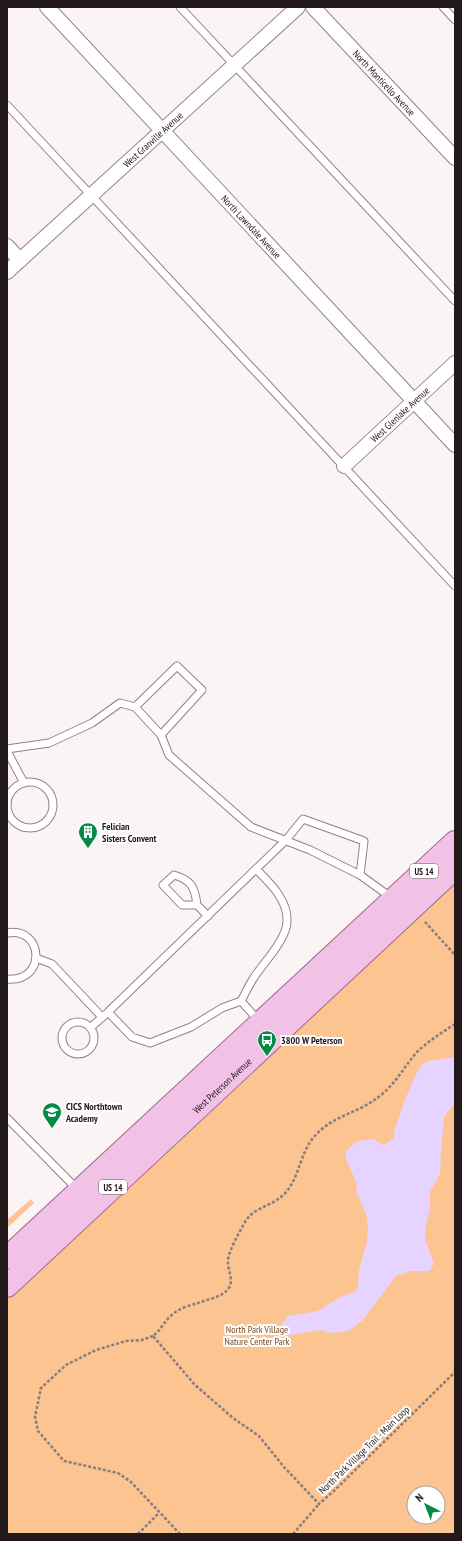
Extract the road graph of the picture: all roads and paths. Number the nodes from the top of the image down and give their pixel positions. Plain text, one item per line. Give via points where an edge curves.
1 (48, 7) edge
2 (180, 7) edge
3 (298, 7) edge
4 (313, 7) edge
5 (443, 7) edge
6 (455, 20) edge
7 (234, 65) junction
8 (7, 105) edge
9 (162, 131) junction
10 (455, 158) edge
11 (92, 196) junction
12 (7, 246) edge
13 (20, 260) junction
14 (7, 272) edge
15 (455, 301) edge
16 (455, 363) edge
17 (414, 401) junction
18 (455, 445) edge
19 (344, 466) junction
20 (455, 586) edge
21 (135, 707) junction
22 (161, 735) junction
23 (7, 750) edge
24 (24, 783) junction
25 (12, 820) junction
26 (7, 826) edge
27 (286, 840) junction
28 (455, 842) edge
29 (455, 868) edge
30 (256, 869) junction
31 (360, 875) junction
32 (197, 905) junction
33 (405, 909) junction
34 (208, 916) junction
35 (7, 933) edge
36 (455, 955) edge
37 (36, 958) junction
38 (7, 978) edge
39 (241, 1001) junction
40 (108, 1012) junction
41 (102, 1018) junction
42 (455, 1024) edge
43 (91, 1028) junction
44 (267, 1030) junction
45 (7, 1118) edge
46 (79, 1192) junction
47 (7, 1258) edge
48 (7, 1286) edge
49 (153, 1336) junction
50 (455, 1372) edge
51 (319, 1504) junction
52 (160, 1513) junction
53 (138, 1534) edge
54 (180, 1534) edge
55 (293, 1534) edge

1 - 9 street, North Lawndale Avenue
2 - 7 lane
3 - 7 street, West Granville Avenue
4 - 10 street, North Monticello Avenue
5 - 6 lane
7 - 9 street, West Granville Avenue
7 - 15 lane
8 - 11 lane
9 - 11 street, West Granville Avenue
9 - 17 street, North Lawndale Avenue
11 - 13 street, West Granville Avenue
11 - 19 lane
12 - 13 street
13 - 14 street, West Granville Avenue
16 - 17 street, West Glenlake Avenue
17 - 18 street, North Lawndale Avenue
17 - 19 street, West Glenlake Avenue
19 - 20 lane
21 - 22 lane
21 - 22 lane via 177,666 202,690
21 - 23 lane via 120,703 92,723 49,743
22 - 27 lane via 169,755 251,827
23 - 24 lane
24 - 25 lane via 13,790 7,802
24 - 25 lane via 37,783 48,790 52,796 54,809 48,821 37,828 24,828
25 - 26 lane
27 - 30 lane
27 - 31 lane
27 - 31 lane via 303,819 364,841
28 - 33 main road, West Peterson Avenue / US 14
29 - 33 main road, West Peterson Avenue / US 14
30 - 34 lane
30 - 39 lane via 283,902 287,922 281,939
31 - 33 lane via 381,888
32 - 32 lane via 182,905 163,885 174,875 183,878 195,889
32 - 34 lane
33 - 36 path
33 - 44 main road, West Peterson Avenue / US 14
34 - 40 lane
35 - 37 lane via 18,933 30,939 36,951
37 - 38 lane via 32,970 26,975 20,978
37 - 41 lane via 52,964
39 - 40 lane via 222,1008 191,1027 150,1043 132,1036
39 - 44 lane
40 - 41 lane
41 - 43 lane
42 - 49 path via 416,1053 398,1078 380,1096 359,1110 332,1120 325,1126 307,1145 287,1191 275,1201 257,1209 245,1221 228,1259 231,1282 229,1288 220,1296 173,1314
43 - 43 lane via 76,1021 66,1027 62,1037 66,1048 75,1054 86,1052 95,1038
44 - 46 main road, West Peterson Avenue / US 14
44 - 48 main road, West Peterson Avenue / US 14
45 - 46 lane
46 - 47 main road, West Peterson Avenue / US 14
49 - 51 path, North Park Village Trail - Main Loop via 195,1385 233,1418 259,1436
49 - 52 path via 96,1350 66,1365 41,1388 35,1417 38,1431 64,1461 118,1472
50 - 51 path, North Park Village Trail - Main Loop
51 - 55 path
52 - 53 path
52 - 54 path

